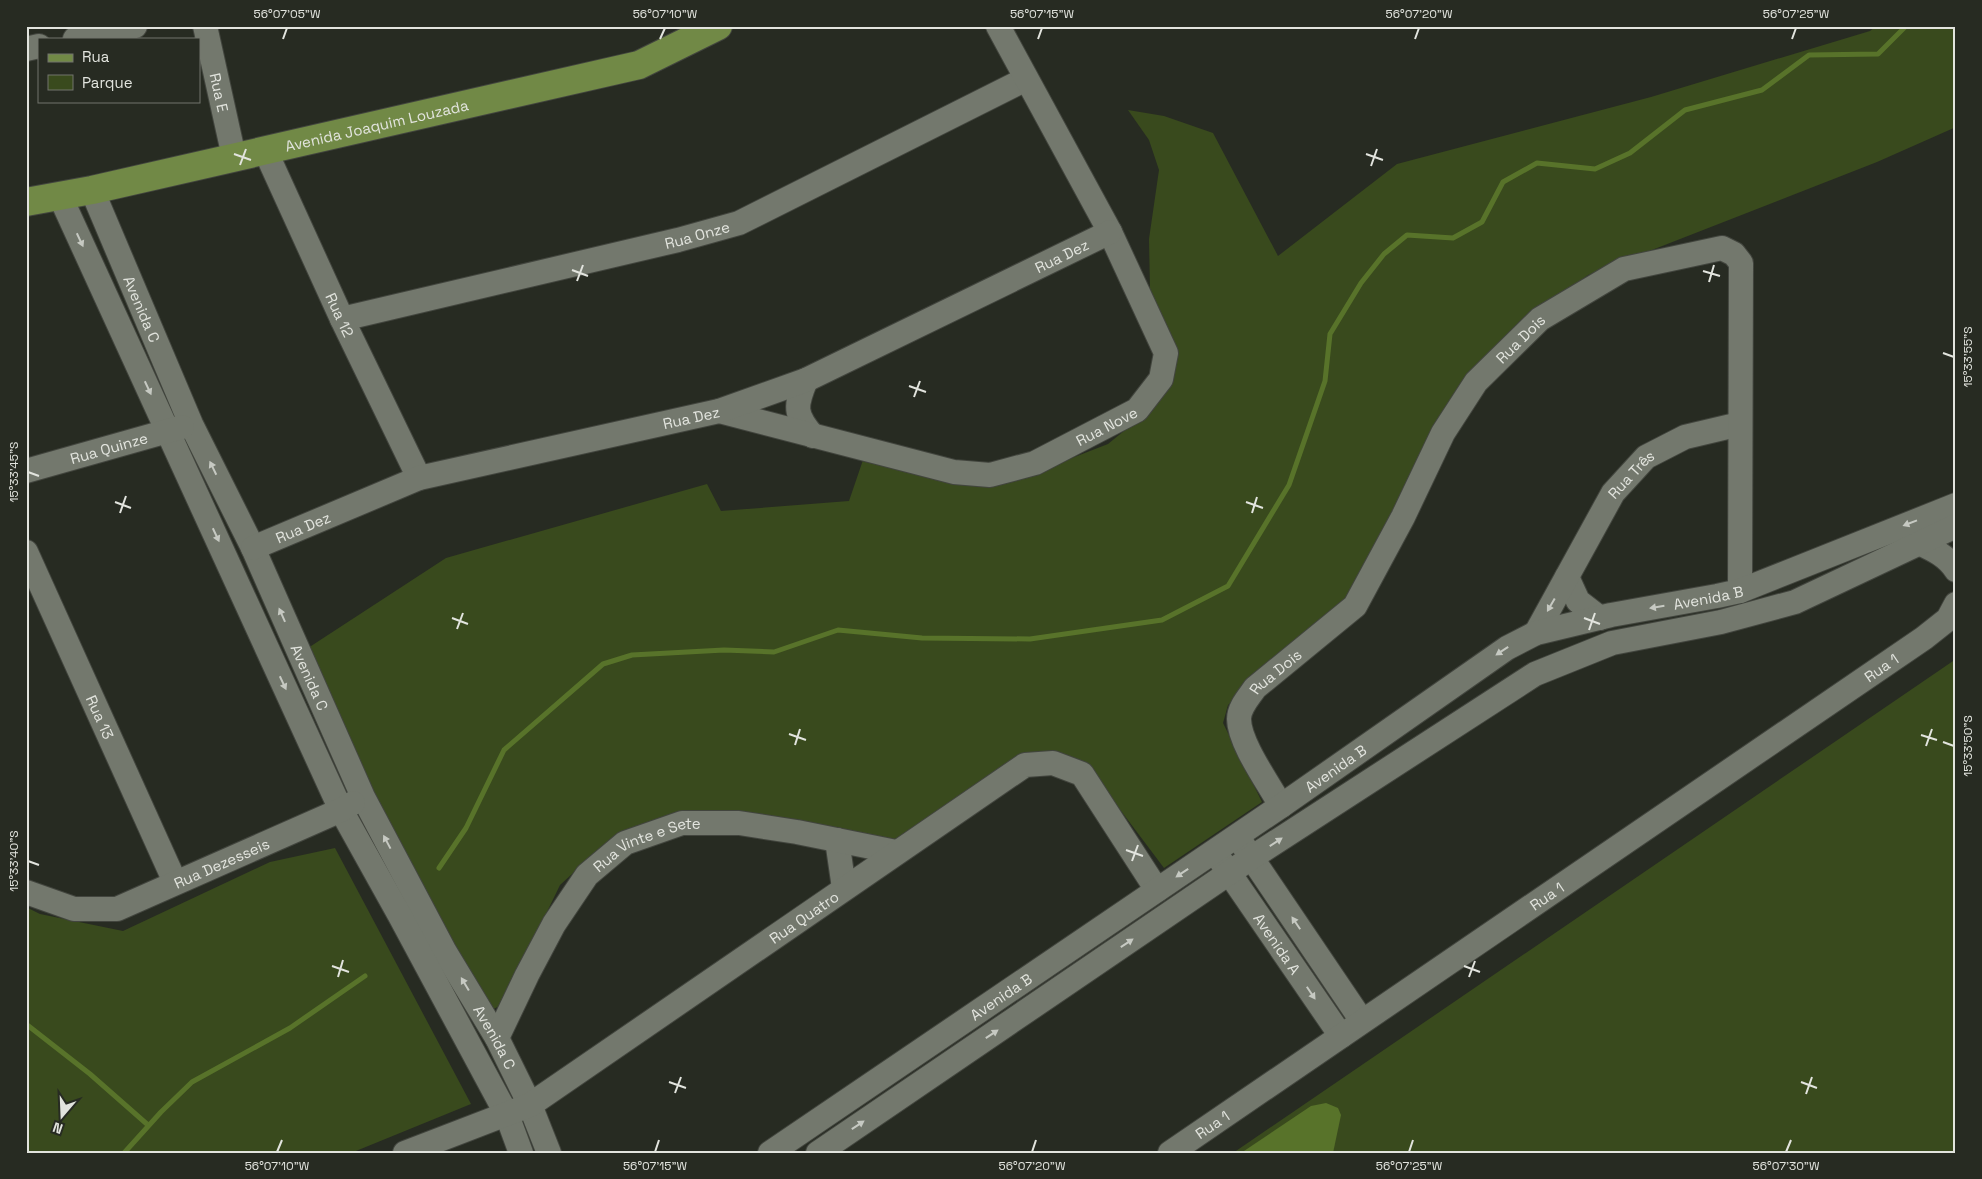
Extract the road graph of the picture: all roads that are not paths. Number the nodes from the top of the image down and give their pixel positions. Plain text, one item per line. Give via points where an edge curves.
1 (135, 26) edge
2 (204, 26) edge
3 (718, 26) edge
4 (998, 26) edge
5 (80, 38) edge
6 (1026, 78) junction
7 (266, 150) junction
8 (234, 157) junction
9 (92, 190) junction
10 (60, 196) junction
11 (26, 202) edge
12 (1110, 232) junction
13 (342, 319) junction
14 (806, 380) junction
15 (719, 411) junction
16 (191, 424) junction
17 (1740, 424) junction
18 (168, 431) junction
19 (813, 436) junction
20 (26, 471) edge
21 (419, 478) junction
22 (1956, 505) edge
23 (1956, 526) edge
24 (1919, 543) junction
25 (253, 548) junction
26 (26, 552) edge
27 (1956, 570) edge
28 (1567, 577) junction
29 (1740, 591) junction
30 (1956, 604) edge
31 (1600, 618) junction
32 (1536, 633) junction
33 (362, 797) junction
34 (1281, 806) junction
35 (341, 810) junction
36 (1237, 836) junction
37 (836, 840) junction
38 (1215, 851) junction
39 (896, 852) junction
40 (1251, 858) junction
41 (1229, 873) junction
42 (175, 882) junction
43 (844, 888) junction
44 (1157, 890) junction
45 (26, 892) edge
46 (1362, 1022) junction
47 (1341, 1036) junction
48 (497, 1038) junction
49 (530, 1105) junction
50 (506, 1115) junction
51 (405, 1153) edge
52 (521, 1153) edge
53 (549, 1153) edge
54 (770, 1153) edge
55 (818, 1153) edge
56 (1170, 1153) edge

1 - 5 street
2 - 8 street, Rua E
3 - 7 main road, Avenida Joaquim Louzada via 639,65
4 - 6 street, Rua Nove
6 - 12 street, Rua Nove
6 - 13 street, Rua Onze via 739,223
7 - 8 main road, Avenida Joaquim Louzada
7 - 13 street, Rua 12
8 - 9 main road, Avenida Joaquim Louzada
9 - 10 main road, Avenida Joaquim Louzada
9 - 16 street, Avenida C
10 - 11 main road, Avenida Joaquim Louzada
10 -> 18 street, Avenida C
12 - 14 street, Rua Dez
12 - 19 street, Rua Nove via 1166,353 1161,379 1137,410 1035,463 990,475 954,472
13 - 21 street, Rua 12
14 - 15 street, Rua Dez
14 - 19 street via 797,409 801,422
15 - 19 street, Rua Nove
15 - 21 street, Rua Dez
16 - 18 street, Rua Quinze
25 -> 16 street, Avenida C
17 - 28 street, Rua Três via 1685,437 1646,457 1613,493
17 - 29 street, Rua Dois
17 - 34 street, Rua Dois via 1741,263 1734,254 1722,248 1624,269 1540,319 1476,382 1443,434 1355,606 1255,688 1245,702 1239,718 1243,738
18 - 20 street, Rua Quinze
18 -> 35 street, Avenida C
21 - 25 street, Rua Dez
22 -> 29 street, Avenida B
23 - 24 street, Avenida B
24 - 27 street via 1935,551
40 -> 24 street, Avenida B via 1534,674 1612,643 1721,622 1795,602
33 -> 25 street, Avenida C
26 - 42 street, Rua 13
28 - 31 street via 1578,600
28 -> 32 street, Rua Três
29 -> 31 street, Avenida B
30 - 46 street, Rua 1 via 1948,619 1924,638
31 - 32 street, Avenida B
32 -> 34 street, Avenida B via 1507,648
33 - 35 street, Rua Dezesseis
48 -> 33 street, Avenida C via 445,952
34 - 36 street, Avenida B
35 - 42 street, Rua Dezesseis
35 - 50 street, Avenida C
36 - 38 street, Avenida B
36 - 40 street, Avenida A
37 - 39 street, Rua Vinte e Sete
37 - 43 street
37 - 48 street, Rua Vinte e Sete via 739,823 682,823 624,843 587,875 554,924
38 - 41 street, Avenida A
38 -> 44 street, Avenida B
39 - 43 street, Rua Quatro
39 - 44 street, Rua Quatro via 1025,765 1053,763 1082,774
40 - 41 street, Avenida B
46 -> 40 street, Avenida A
41 -> 47 street, Avenida A
55 -> 41 street, Avenida B
42 - 45 street, Rua Dezesseis via 116,909 74,909
43 - 49 street, Rua Quatro
44 - 54 street, Avenida B
46 - 47 street, Rua 1
47 - 56 street, Rua 1
48 - 49 street, Avenida C
49 - 50 street, Rua Quatro
49 - 53 street, Avenida C
50 - 51 street, Rua Quatro
50 - 52 street, Avenida C

